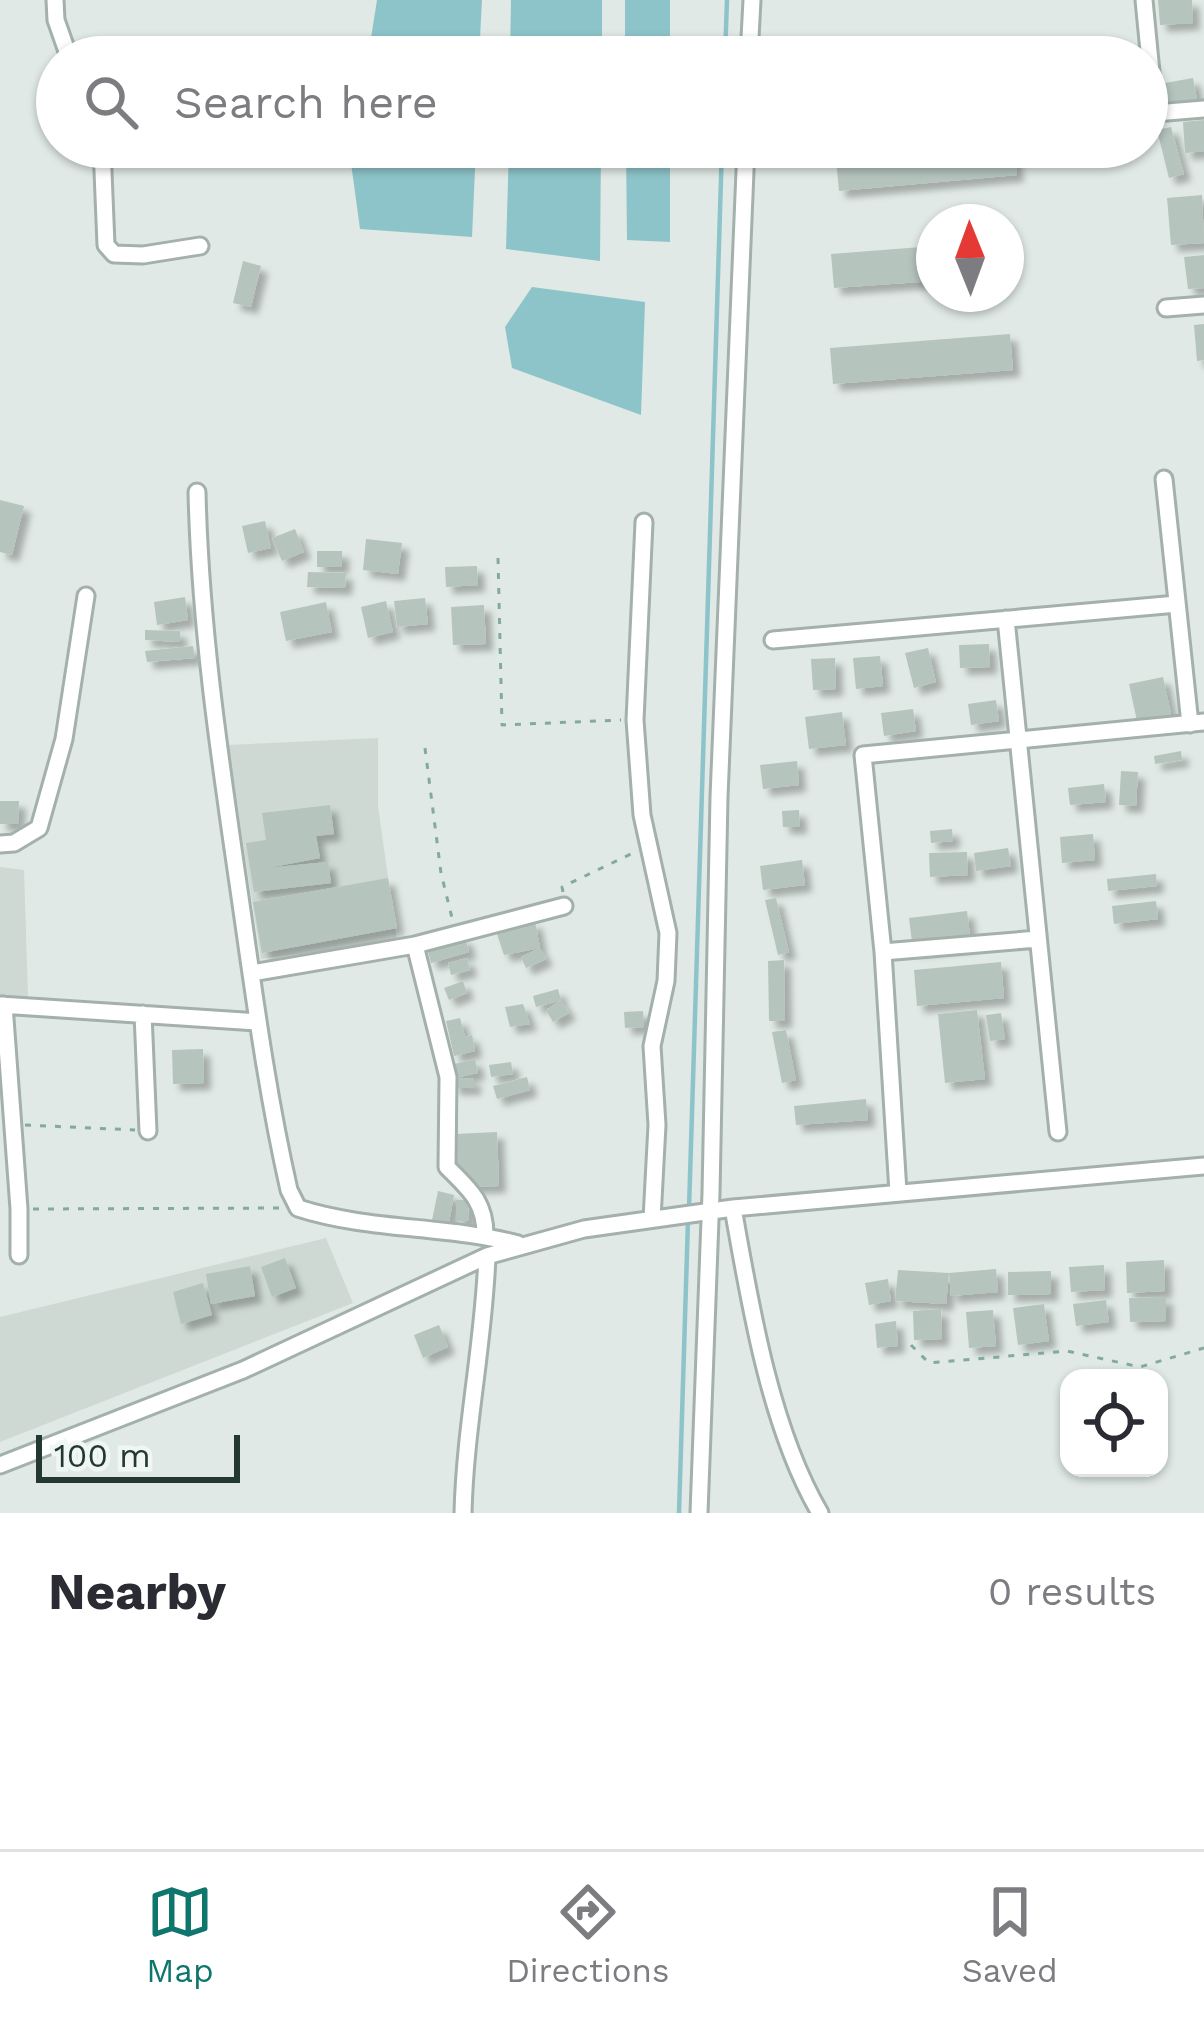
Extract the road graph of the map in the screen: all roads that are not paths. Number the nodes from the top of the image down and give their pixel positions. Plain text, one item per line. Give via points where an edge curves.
1 (55, 0) edge
2 (752, 0) edge
3 (1144, 0) edge
4 (62, 36) edge
5 (750, 36) edge
6 (1148, 36) edge
7 (1204, 109) edge
8 (1168, 112) edge
9 (103, 168) edge
10 (745, 168) edge
11 (200, 246) dead end
12 (1204, 305) edge
13 (1166, 308) dead end
14 (1164, 479) dead end
15 (197, 492) dead end
16 (644, 522) dead end
17 (86, 596) dead end
18 (1177, 604) junction
19 (1006, 619) junction
20 (773, 640) dead end
21 (1197, 723) edge
22 (1017, 740) junction
23 (0, 844) edge
24 (564, 906) road end
25 (1038, 939) junction
26 (415, 945) junction
27 (883, 952) junction
28 (252, 973) junction
29 (2, 1005) edge
30 (143, 1014) junction
31 (258, 1022) junction
32 (148, 1131) road end
33 (1058, 1132) dead end
34 (1204, 1166) edge
35 (898, 1192) junction
36 (733, 1208) junction
37 (709, 1210) junction
38 (652, 1220) junction
39 (484, 1235) junction
40 (520, 1245) junction
41 (19, 1255) dead end
42 (487, 1256) junction
43 (0, 1465) edge
44 (463, 1513) edge
45 (699, 1513) edge
46 (820, 1513) edge

1 - 4 street
2 - 5 street
3 - 6 street
7 - 8 street
9 - 11 street via 106,244 114,254
10 - 37 street
12 - 13 street
14 - 18 street
15 - 28 street via 199,593
16 - 38 street via 635,720 648,846 668,933 652,1046
17 - 23 street via 64,739 39,828
18 - 19 street
18 - 21 street
19 - 20 street
19 - 22 street
21 - 22 street
22 - 25 street
22 - 27 street via 863,755
24 - 26 street
25 - 27 street
25 - 33 street
26 - 28 street
26 - 39 street via 448,1077 447,1167 479,1199
27 - 35 street
28 - 31 street
29 - 30 street
29 - 41 street
30 - 31 street
30 - 32 street
31 - 39 street via 279,1149 298,1208
34 - 35 street
35 - 36 street
36 - 37 street
36 - 46 street via 757,1341
37 - 38 street
37 - 45 street
38 - 40 street
39 - 40 street
40 - 42 street
42 - 43 street via 243,1370
42 - 44 street

